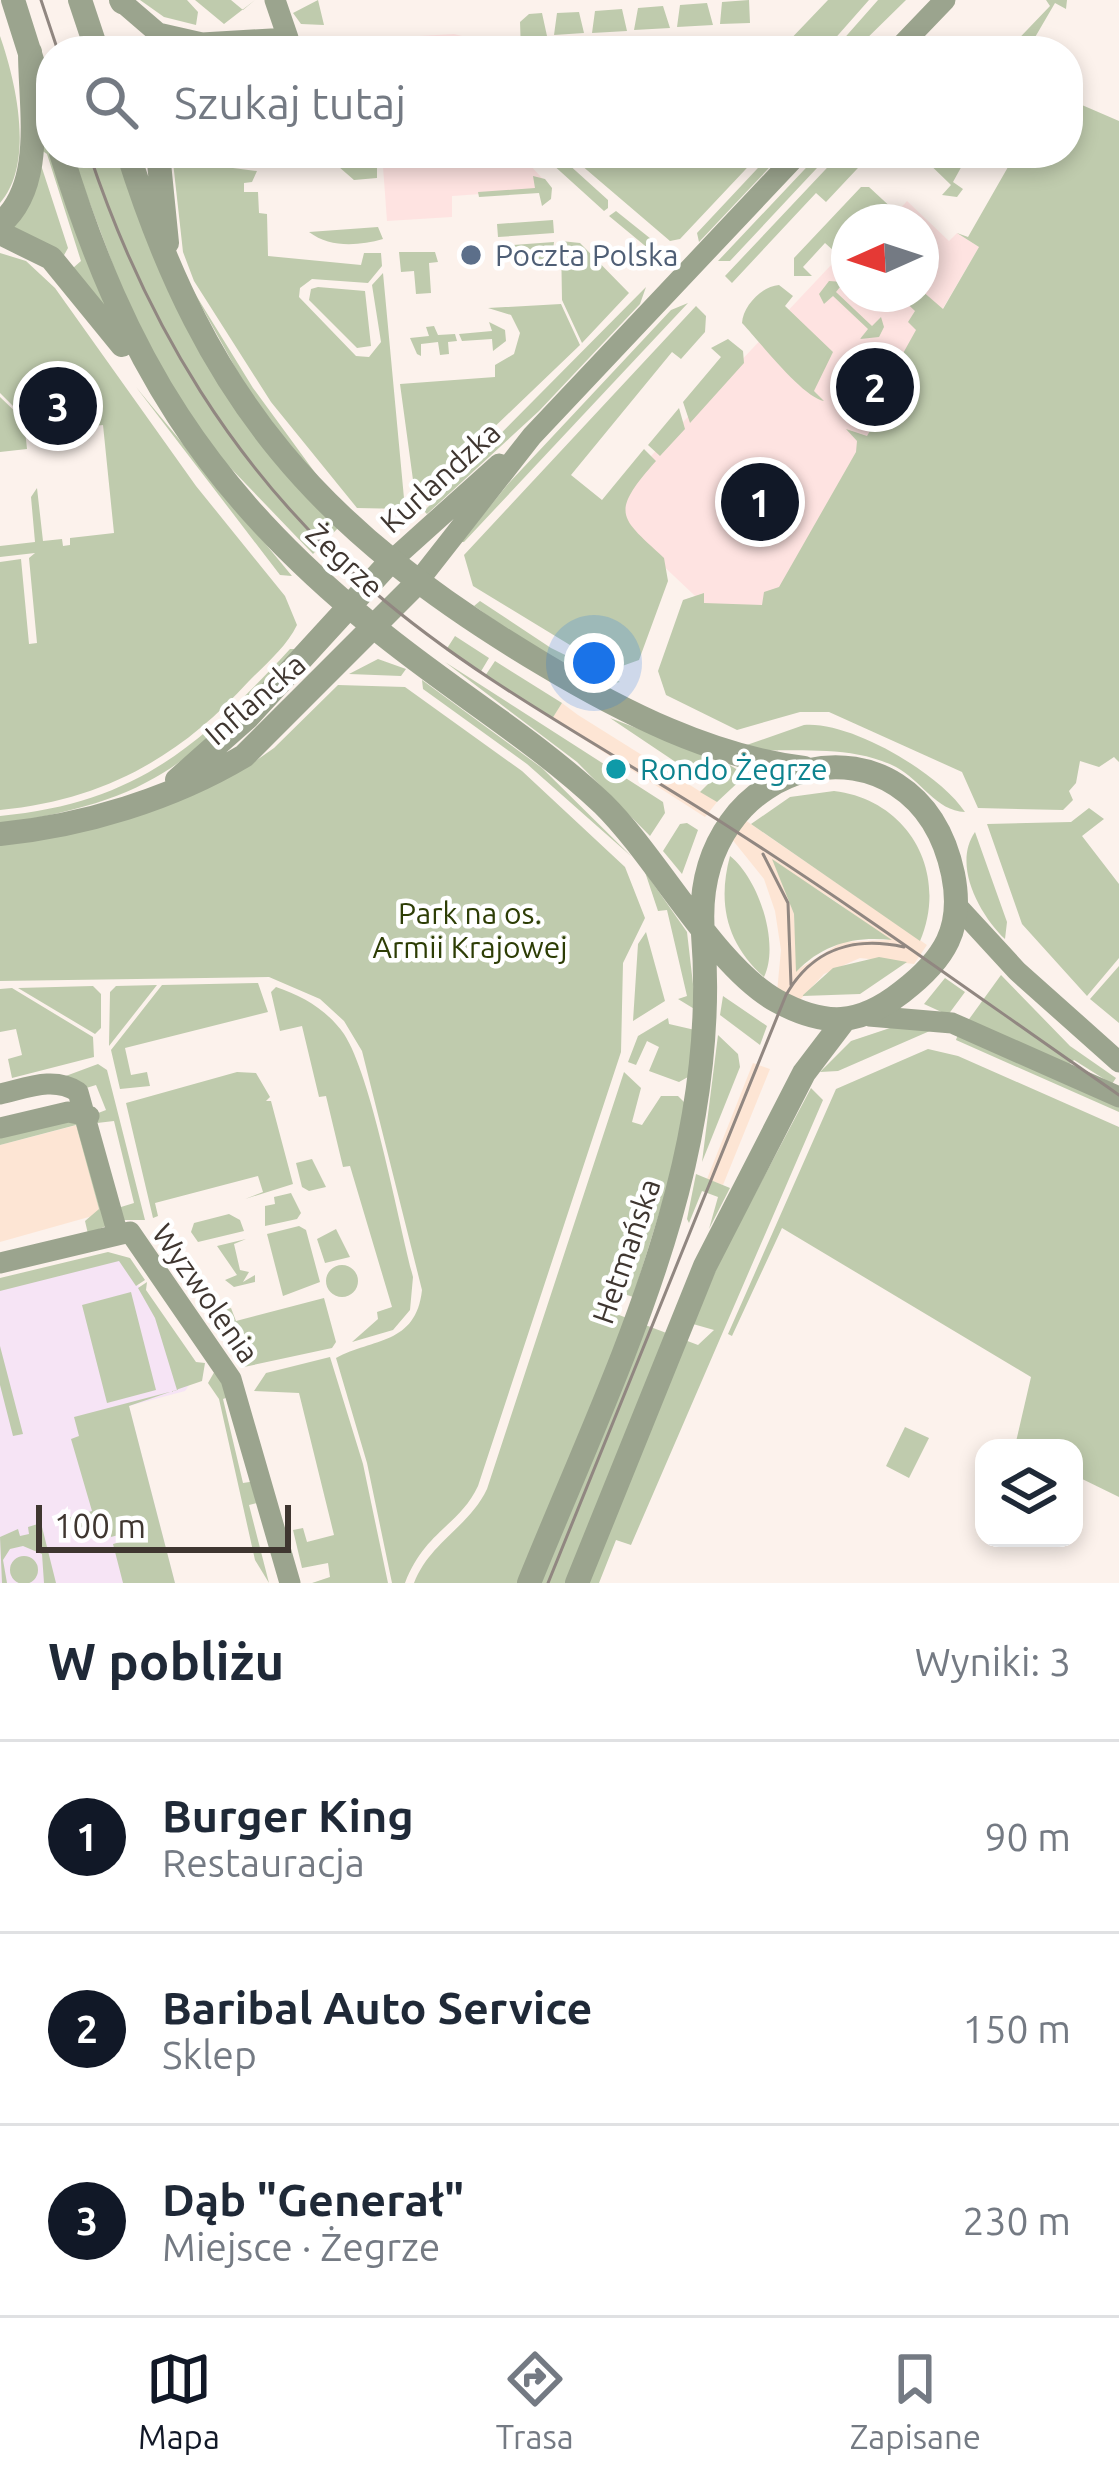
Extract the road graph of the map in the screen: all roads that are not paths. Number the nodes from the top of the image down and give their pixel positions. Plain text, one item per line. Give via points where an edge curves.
1 (13, 0) edge
2 (80, 0) edge
3 (274, 0) edge
4 (945, 0) edge
5 (121, 1) edge
6 (92, 36) edge
7 (166, 36) edge
8 (287, 36) edge
9 (910, 36) edge
10 (30, 52) junction
11 (36, 71) edge
12 (66, 168) edge
13 (133, 168) edge
14 (160, 168) edge
15 (785, 168) edge
16 (0, 229) edge
17 (178, 292) junction
18 (151, 378) junction
19 (532, 436) junction
20 (389, 563) junction
21 (416, 584) junction
22 (349, 606) junction
23 (376, 629) junction
24 (807, 769) junction
25 (162, 793) junction
26 (0, 834) edge
27 (960, 908) junction
28 (702, 923) junction
29 (869, 1016) junction
30 (842, 1023) junction
31 (1119, 1062) edge
32 (0, 1094) edge
33 (1119, 1096) edge
34 (88, 1116) junction
35 (0, 1128) edge
36 (118, 1234) junction
37 (0, 1263) edge
38 (290, 1583) edge
39 (530, 1583) edge
40 (577, 1583) edge

1 - 10 street
2 - 6 street
3 - 8 street
4 - 9 street
5 - 7 street
10 - 11 street
10 - 16 street via 28,183
12 - 18 street, Żegrze via 98,266
13 - 17 street, Żegrze
14 - 17 street
15 - 19 street, Kurlandzka
16 - 18 street via 51,258
17 - 20 street, Żegrze via 259,425
18 - 22 street, Żegrze via 215,473
19 - 20 street, Kurlandzka
19 - 21 street, Kurlandzka
20 - 21 street, Żegrze
20 - 22 street, Inflancka
21 - 23 street, Inflancka
21 - 24 street, Żegrze via 605,699 747,761
22 - 23 street, Żegrze
22 - 25 street, Inflancka via 248,717
23 - 25 street, Inflancka via 244,756
23 - 28 street, Żegrze via 576,779
24 - 27 street via 863,771 909,795 941,837
24 - 28 street via 761,791 728,822 705,872
25 - 26 street, Inflancka via 84,820
27 - 29 street via 932,963
27 - 31 street
28 - 30 street via 763,994
28 - 39 street, Hetmańska via 701,1090 672,1221
29 - 30 street
29 - 33 street via 952,1023
30 - 40 street via 804,1073 680,1328
32 - 34 street via 67,1084
34 - 35 street via 68,1112
34 - 36 street
36 - 37 street, Wyzwolenia
36 - 38 street, Wyzwolenia via 130,1232 231,1379

